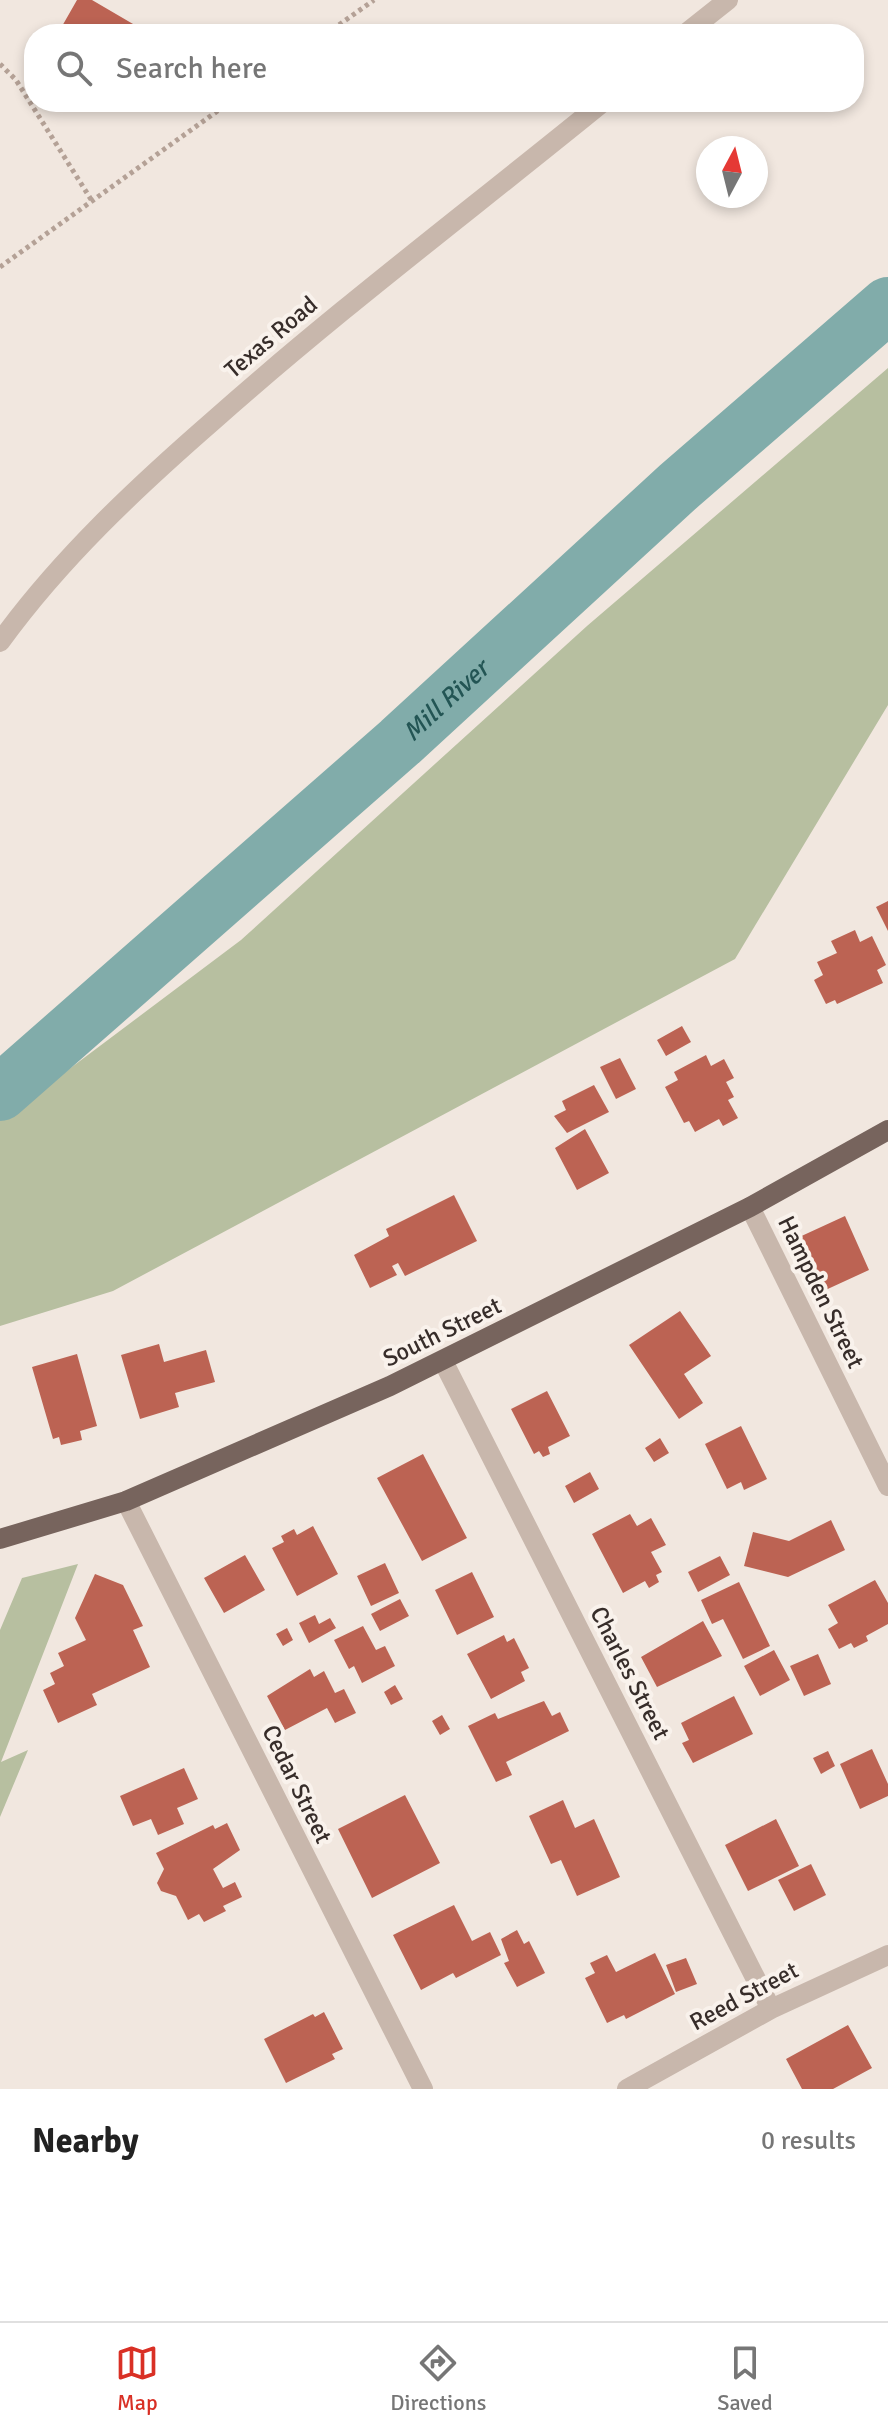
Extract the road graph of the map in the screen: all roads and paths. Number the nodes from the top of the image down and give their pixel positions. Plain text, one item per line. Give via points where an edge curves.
1 (374, 0) edge
2 (728, 0) edge
3 (340, 24) edge
4 (698, 24) edge
5 (0, 64) edge
6 (24, 93) edge
7 (36, 112) edge
8 (216, 112) edge
9 (591, 112) edge
10 (92, 201) junction
11 (0, 267) edge
12 (0, 642) edge
13 (888, 1130) edge
14 (750, 1207) junction
15 (443, 1361) junction
16 (888, 1486) edge
17 (126, 1501) junction
18 (0, 1539) edge
19 (888, 1955) edge
20 (771, 2009) junction
21 (423, 2089) edge
22 (627, 2089) edge

1 - 3 path
2 - 4 street
5 - 6 path
7 - 10 path
8 - 10 path
9 - 12 street, Texas Road via 312,336 163,465 80,547
10 - 11 path
13 - 14 main road, South Street
14 - 15 main road, South Street
14 - 16 street, Hampden Street
15 - 17 main road, South Street
15 - 20 street, Charles Street
17 - 18 main road, South Street
17 - 21 street, Cedar Street
19 - 20 street, Reed Street
20 - 22 street, Reed Street

